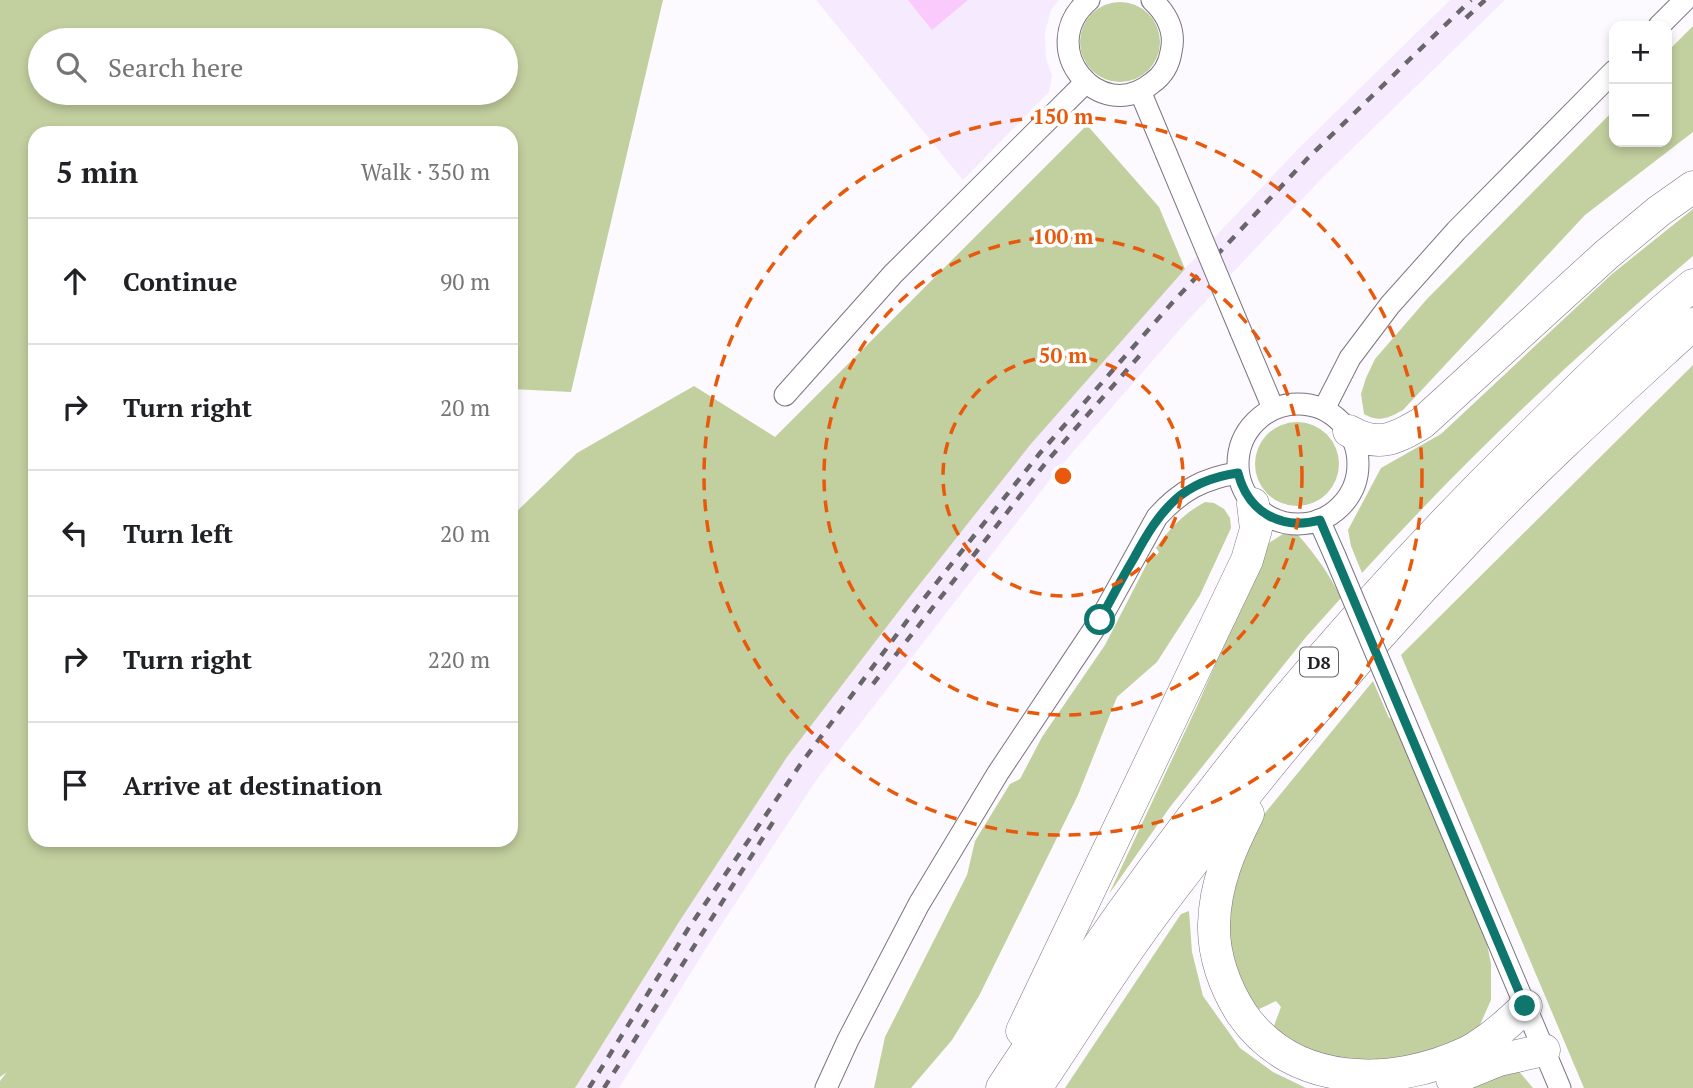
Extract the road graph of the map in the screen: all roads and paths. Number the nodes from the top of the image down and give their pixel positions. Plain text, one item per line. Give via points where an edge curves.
1 (1089, 0) edge
2 (1685, 0) edge
3 (1161, 3) edge
4 (1664, 21) edge
5 (1609, 76) edge
6 (1086, 82) junction
7 (1140, 91) junction
8 (1693, 187) edge
9 (1693, 285) edge
10 (1693, 324) edge
11 (785, 395) dead end
12 (1273, 408) junction
13 (1324, 409) junction
14 (1349, 431) junction
15 (1238, 473) junction
16 (1253, 504) junction
17 (1320, 520) junction
18 (1278, 755) junction
19 (1525, 1006) junction
20 (1544, 1050) junction
21 (826, 1088) edge
22 (996, 1088) edge
23 (1002, 1088) edge
24 (1036, 1088) edge
25 (1431, 1088) edge
26 (1560, 1088) edge

1 - 6 street via 1073,19 1068,41 1072,64
2 - 4 street
3 - 7 street via 1171,27 1172,49 1165,70
5 - 13 street via 1390,305 1350,358
6 - 7 street via 1112,94
6 - 11 street via 893,274
7 - 12 street, bridge
8 - 14 highway via 1606,255 1422,423 1377,441
9 - 23 highway, D8 via 1443,522 1334,644 1202,802
10 - 18 highway, D8 via 1471,535
12 - 13 street via 1304,403
12 - 15 street via 1245,435
13 - 14 street
14 - 17 street via 1357,453 1357,477 1339,508
15 - 16 street
15 - 21 street via 1196,484 1157,517 1100,620 998,773 919,904
16 - 17 street via 1284,523
16 - 22 highway via 1256,529 1247,560
17 - 19 street, bridge
18 - 19 highway via 1228,855 1219,881 1214,925 1227,987 1263,1040 1311,1072 1346,1080 1387,1079 1421,1073 1470,1051
18 - 24 highway, D8 via 1166,897
19 - 20 street
20 - 25 highway via 1499,1060
20 - 26 street

